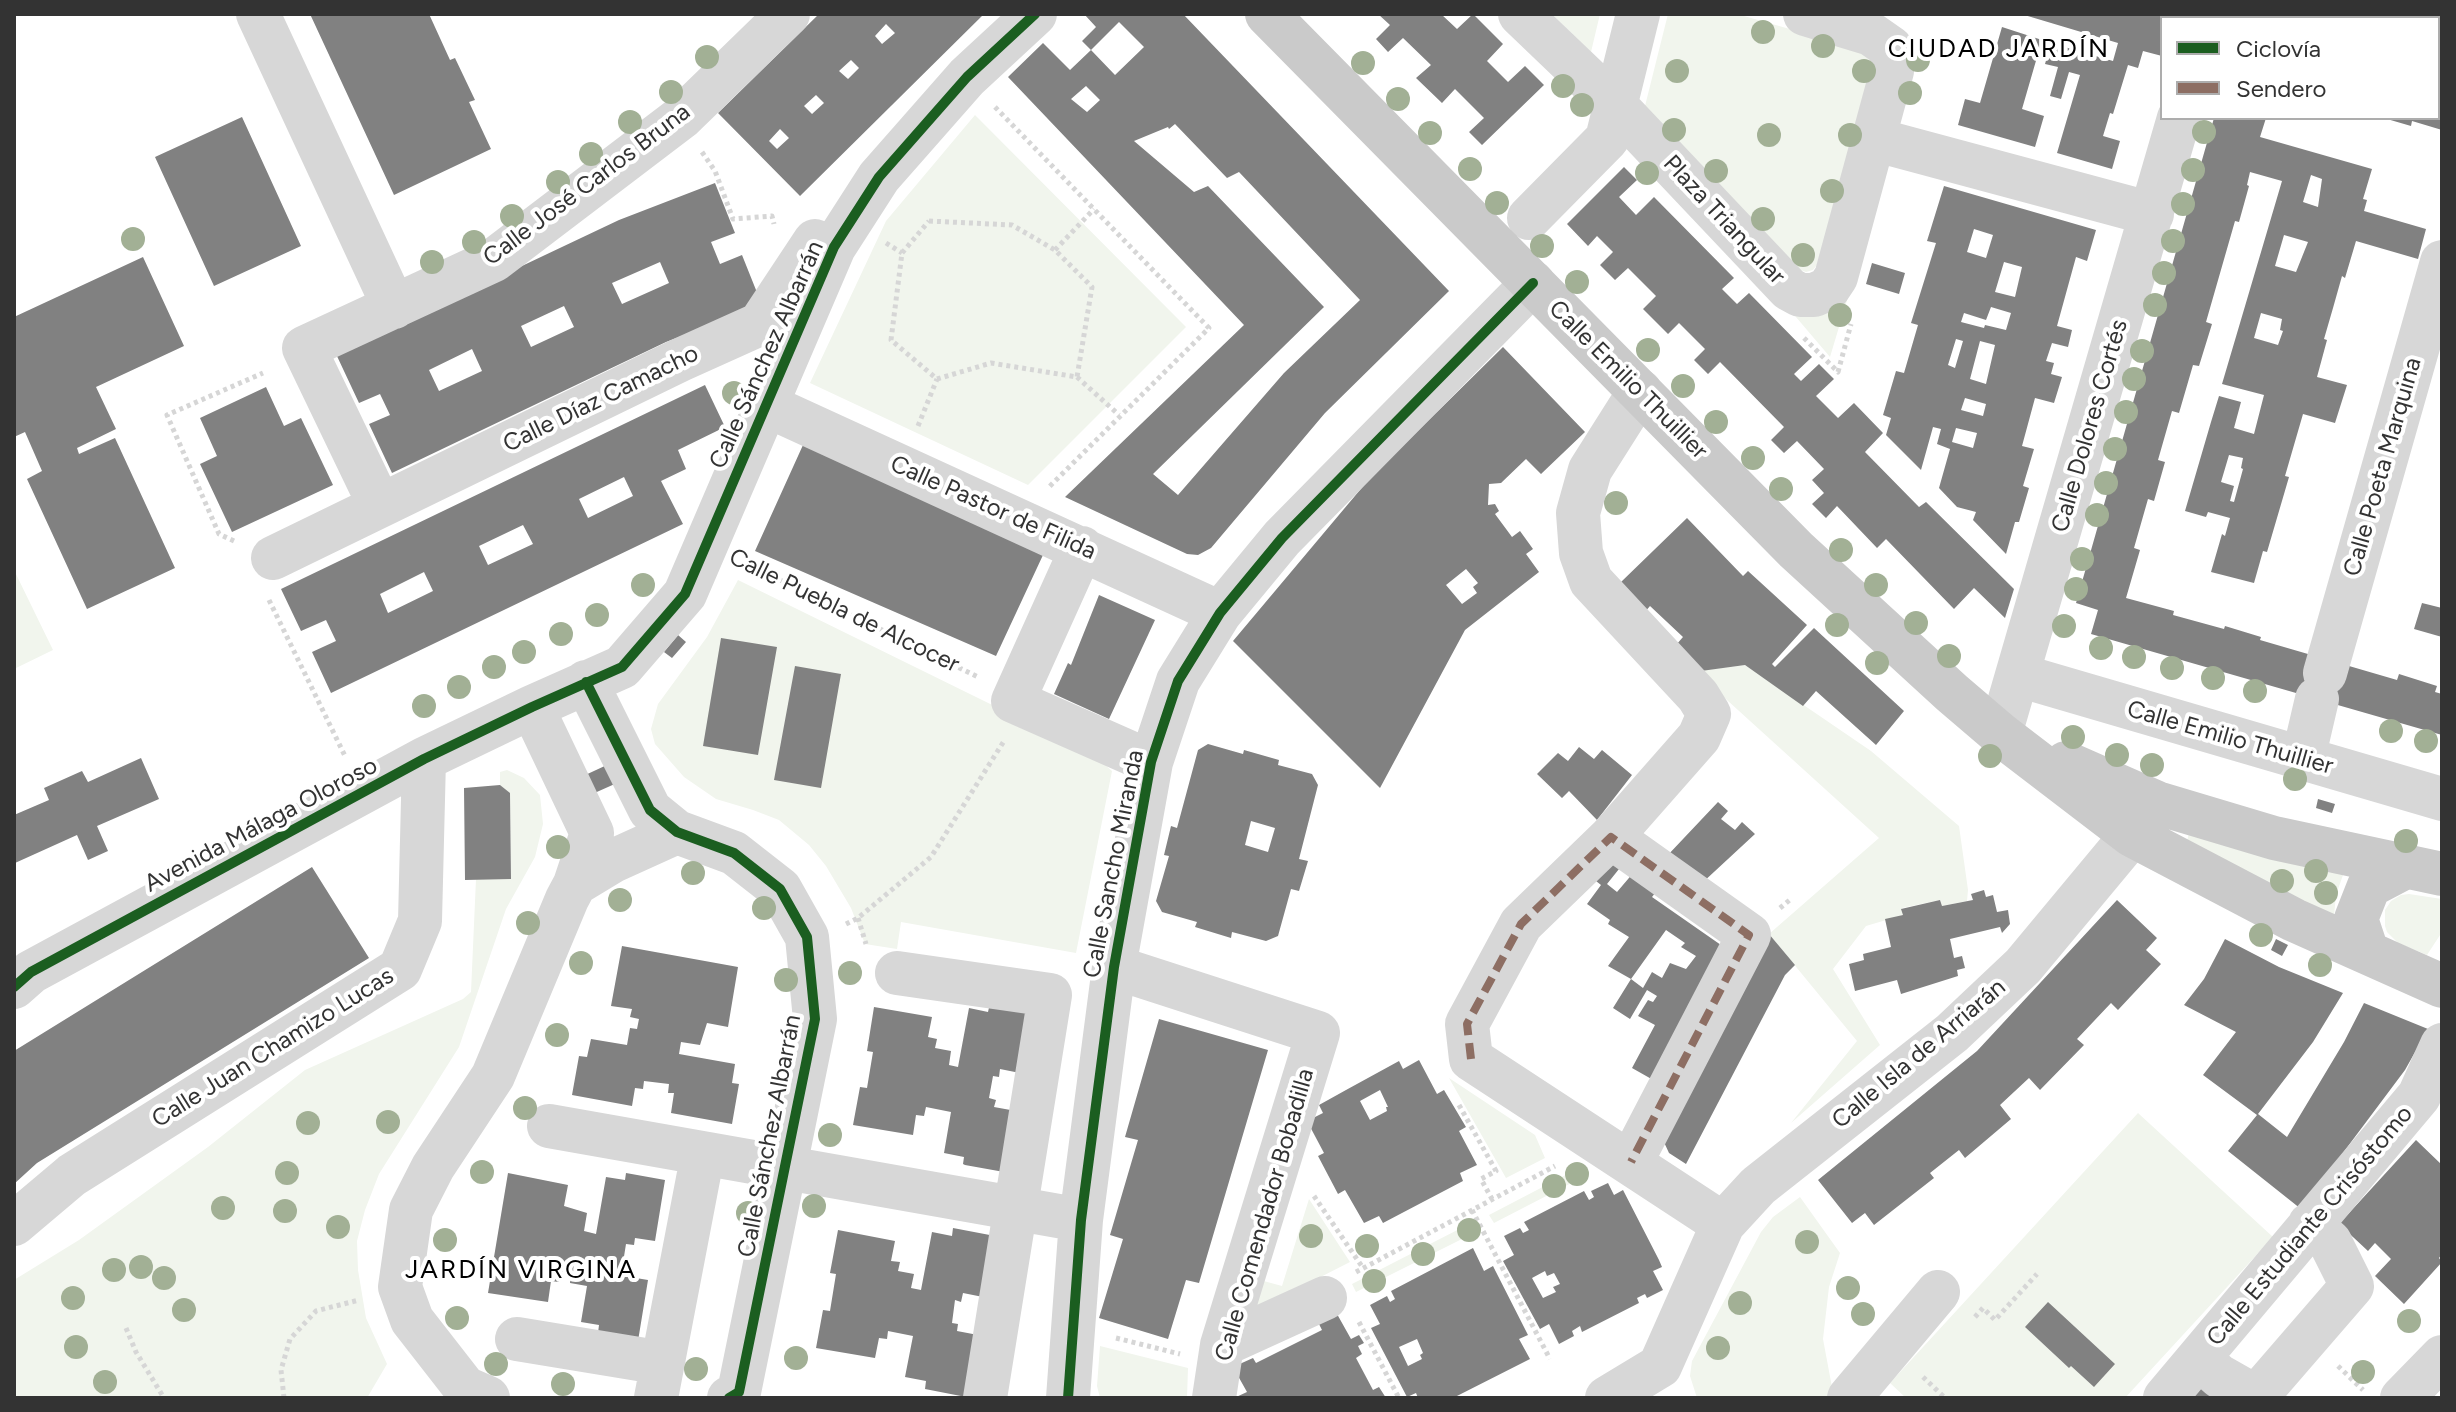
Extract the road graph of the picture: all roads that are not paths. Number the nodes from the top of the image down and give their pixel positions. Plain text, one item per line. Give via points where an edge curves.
1 (258, 14) edge
2 (788, 14) edge
3 (1035, 14) edge
4 (1267, 14) edge
5 (1520, 14) edge
6 (1638, 14) edge
7 (1805, 14) edge
8 (1615, 105) junction
9 (2178, 120) edge
10 (1873, 139) junction
11 (879, 177) junction
12 (2152, 214) junction
13 (1529, 218) dead end
14 (2442, 262) edge
15 (1533, 283) junction
16 (394, 307) junction
17 (1640, 391) junction
18 (766, 405) junction
19 (380, 506) junction
20 (1082, 548) junction
21 (260, 565) road end
22 (1220, 613) junction
23 (2018, 675) junction
24 (586, 682) junction
25 (532, 707) junction
26 (2000, 734) junction
27 (424, 759) junction
28 (2303, 759) junction
29 (1151, 762) junction
30 (2442, 799) edge
31 (677, 832) junction
32 (2132, 835) junction
33 (1611, 837) junction
34 (2424, 870) edge
35 (575, 884) junction
36 (2367, 952) junction
37 (882, 961) road end
38 (1114, 967) junction
39 (2442, 986) edge
40 (14, 987) edge
41 (2442, 1045) edge
42 (2430, 1107) edge
43 (549, 1126) dead end
44 (703, 1153) junction
45 (1631, 1162) junction
46 (786, 1169) junction
47 (1016, 1209) junction
48 (1081, 1220) junction
49 (14, 1224) edge
50 (1723, 1224) junction
51 (2310, 1224) junction
52 (1938, 1292) dead end
53 (1344, 1296) road end
54 (517, 1339) dead end
55 (2442, 1357) edge
56 (2199, 1358) junction
57 (1219, 1369) edge
58 (660, 1381) edge
59 (1666, 1382) edge
60 (743, 1396) edge
61 (488, 1398) edge
62 (985, 1398) edge
63 (1068, 1398) edge
64 (1607, 1398) edge
65 (1849, 1398) edge
66 (2165, 1398) edge
67 (2402, 1398) edge

1 - 16 street
2 - 16 street, Calle José Carlos Bruna via 682,117 494,260
3 - 11 street, Calle Sánchez Albarrán via 967,77
4 - 15 main road, Calle Emilio Thuillier
5 - 8 street, Plaza Triangular
6 - 8 street
7 - 10 street, Plaza Triangular via 1871,34 1891,48 1892,71
8 - 10 street, Plaza Triangular via 1800,295 1828,289 1836,277
8 - 13 street via 1607,139
9 - 12 street, Calle Dolores Cortés
10 - 12 street
11 - 18 street, Calle Sánchez Albarrán via 834,247
11 - 19 street, Calle Díaz Camacho via 819,236 760,324
12 - 23 street, Calle Dolores Cortés
14 - 28 street, Calle Poeta Marquina
15 - 17 main road, Calle Emilio Thuillier
15 - 22 street, Calle Sancho Miranda via 1282,538
16 - 19 street, Calle José Carlos Bruna via 304,348
17 - 26 main road, Calle Emilio Thuillier via 1796,550
17 - 33 street via 1590,470 1578,513 1581,553 1591,581 1709,714 1699,737
18 - 20 street, Calle Pastor de Filida
18 - 24 street, Calle Sánchez Albarrán via 685,594 622,667
19 - 21 street, Calle Díaz Camacho
20 - 22 street, Calle Pastor de Filida
20 - 29 street via 1013,701
22 - 29 street, Calle Sancho Miranda via 1178,681
23 - 26 street, Calle Dolores Cortés
23 - 28 street, Calle Emilio Thuillier
24 - 25 street, Calle Sánchez Albarrán
24 - 31 street, Calle Sánchez Albarrán via 650,810
25 - 27 street, Avenida Málaga Oloroso
25 - 35 street via 592,833
26 - 32 main road, Calle Emilio Thuillier
26 - 34 main road, Calle Emilio Thuillier via 2157,803 2274,838
27 - 40 street, Avenida Málaga Oloroso via 31,972
27 - 49 street, Calle Juan Chamizo Lucas via 420,921 400,969 72,1175
28 - 30 street, Calle Emilio Thuillier
29 - 38 street, Calle Sancho Miranda
31 - 35 street
31 - 46 street, Calle Sánchez Albarrán via 734,853 780,889 807,937 815,1019
32 - 36 main road, Calle Emilio Thuillier
32 - 50 street, Calle Isla de Arriarán via 1993,995 1758,1186
33 - 45 street via 1749,935
33 - 45 street via 1521,924 1467,1024 1463,1078
34 - 36 main road, Calle Emilio Thuillier via 2369,886 2356,919
35 - 61 street via 493,1076 411,1210 400,1287 412,1320 465,1388
36 - 39 main road, Calle Emilio Thuillier
37 - 47 street via 1050,995
38 - 48 street, Calle Sancho Miranda
38 - 57 street, Calle Comendador Bobadilla via 1318,1033
41 - 42 street, Calle Estudiante Crisóstomo
42 - 51 street, Calle Estudiante Crisóstomo
43 - 44 street
44 - 46 street
44 - 58 street
45 - 50 street
46 - 47 street
46 - 60 street, Calle Sánchez Albarrán
47 - 48 street
47 - 62 street
48 - 63 street, Calle Sancho Miranda
50 - 59 street
51 - 56 street, Calle Estudiante Crisóstomo
51 - 56 street via 2330,1242 2352,1286 2256,1397
52 - 65 street
53 - 57 street
54 - 58 street
55 - 67 street
56 - 66 street, Calle Estudiante Crisóstomo
59 - 64 street

